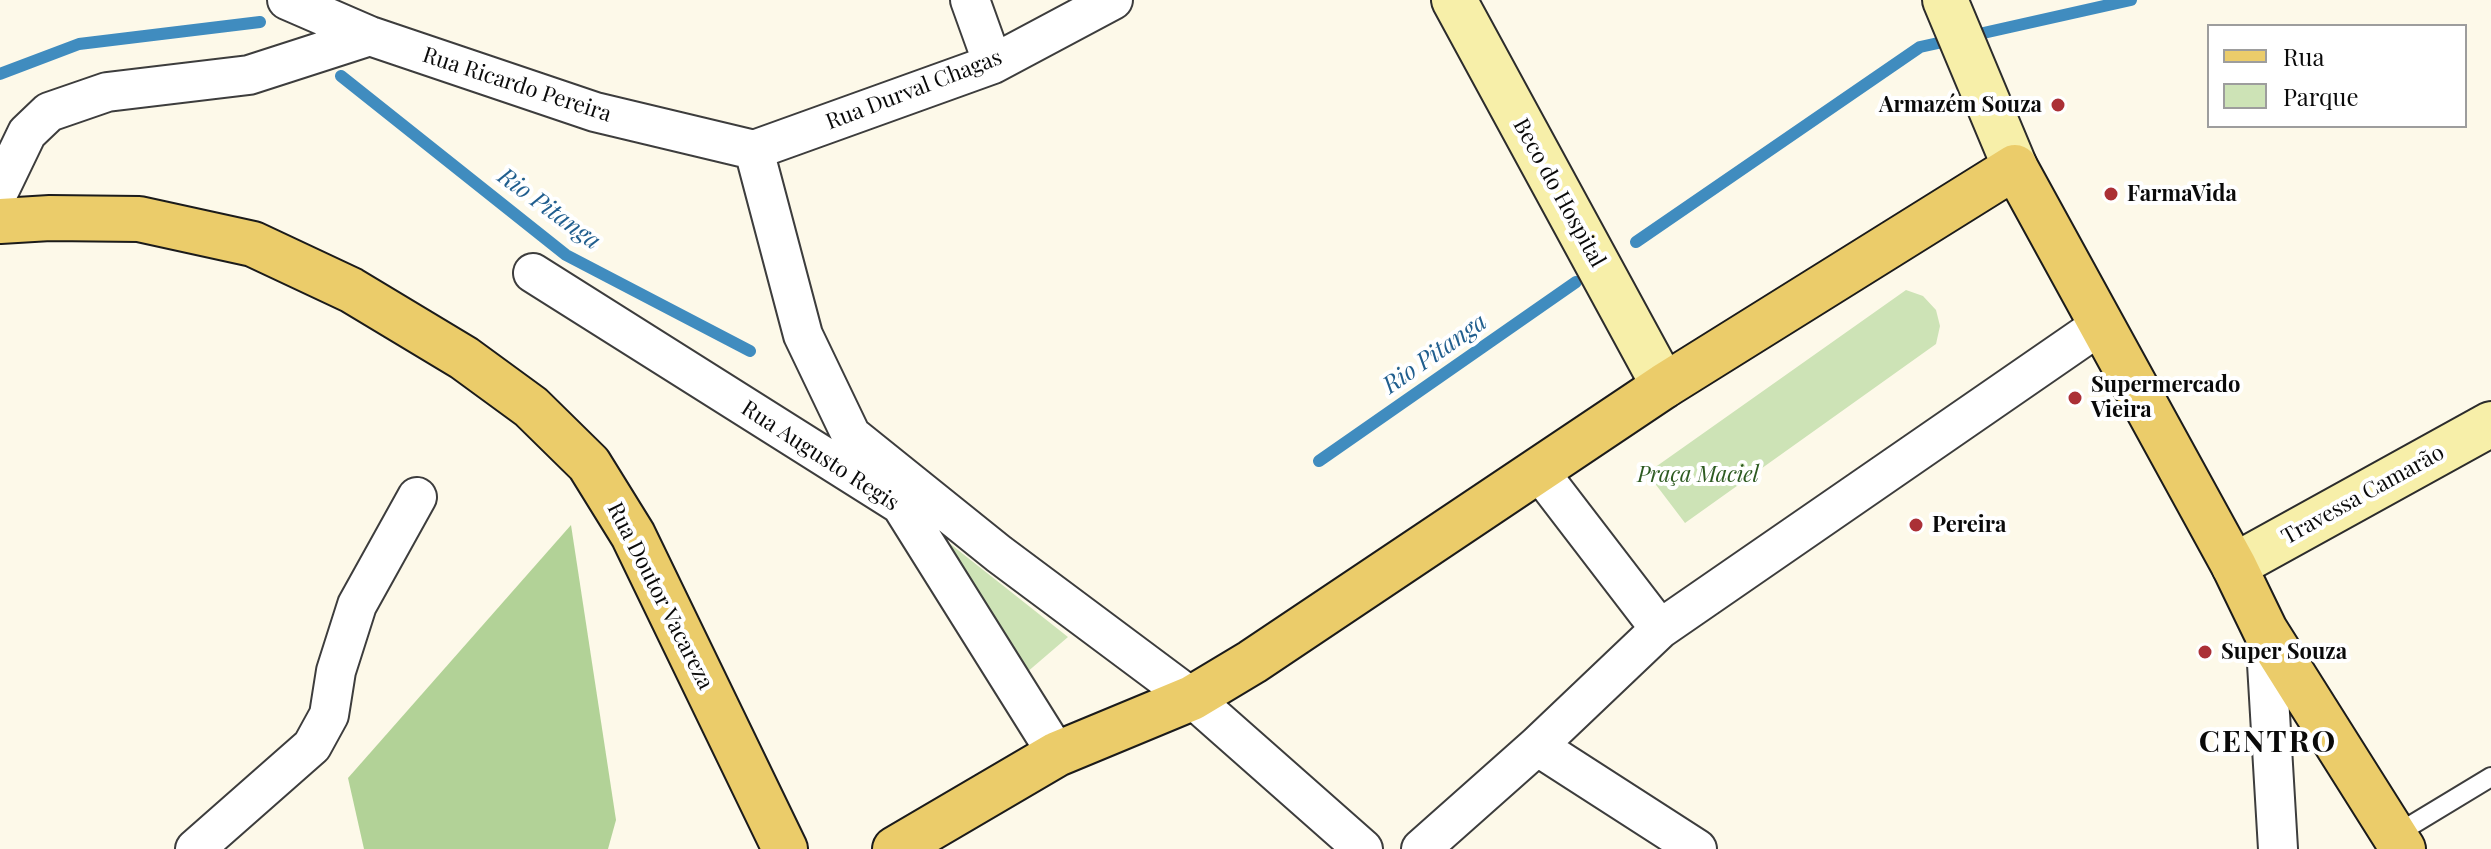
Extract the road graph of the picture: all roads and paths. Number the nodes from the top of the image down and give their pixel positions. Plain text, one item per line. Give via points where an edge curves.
1 (287, 0) edge
2 (970, 0) edge
3 (1113, 0) edge
4 (1454, 0) edge
5 (1945, 0) edge
6 (370, 36) junction
7 (993, 64) junction
8 (754, 150) junction
9 (2015, 167) junction
10 (0, 189) edge
11 (0, 221) edge
12 (533, 273) dead end
13 (2102, 324) junction
14 (1664, 386) junction
15 (2491, 424) edge
16 (851, 435) junction
17 (1538, 470) junction
18 (417, 497) dead end
19 (901, 505) junction
20 (2234, 566) junction
21 (1660, 629) junction
22 (2265, 630) junction
23 (1192, 698) junction
24 (1537, 746) junction
25 (1057, 754) junction
26 (2491, 777) edge
27 (2399, 842) edge
28 (195, 849) edge
29 (785, 849) edge
30 (895, 849) edge
31 (1363, 849) edge
32 (1421, 849) edge
33 (1697, 849) edge
34 (2278, 849) edge

1 - 6 street, Rua Ricardo Pereira
2 - 7 street
3 - 7 street, Rua Durval Chagas
4 - 14 street, Beco do Hospital
5 - 9 street
6 - 8 street, Rua Ricardo Pereira via 595,112
6 - 10 street via 249,75 107,92 49,112 27,133
7 - 8 street, Rua Durval Chagas
8 - 16 street via 803,335
9 - 13 main road
9 - 14 main road
11 - 29 main road, Rua Doutor Vacareza via 139,219 253,244 351,290 464,358 531,407 589,464 633,535
12 - 19 street, Rua Augusto Regis
13 - 20 main road
13 - 21 street
14 - 17 main road
15 - 20 street, Travessa Camarão
16 - 19 street
16 - 23 street
17 - 21 street
17 - 23 main road
18 - 28 street via 357,605 336,671 329,715 312,746
19 - 25 street, Rua Augusto Regis
20 - 22 main road
21 - 24 street
22 - 27 main road
22 - 34 street
23 - 25 main road
23 - 31 street
24 - 32 street
24 - 33 street
25 - 30 main road
26 - 27 lane

